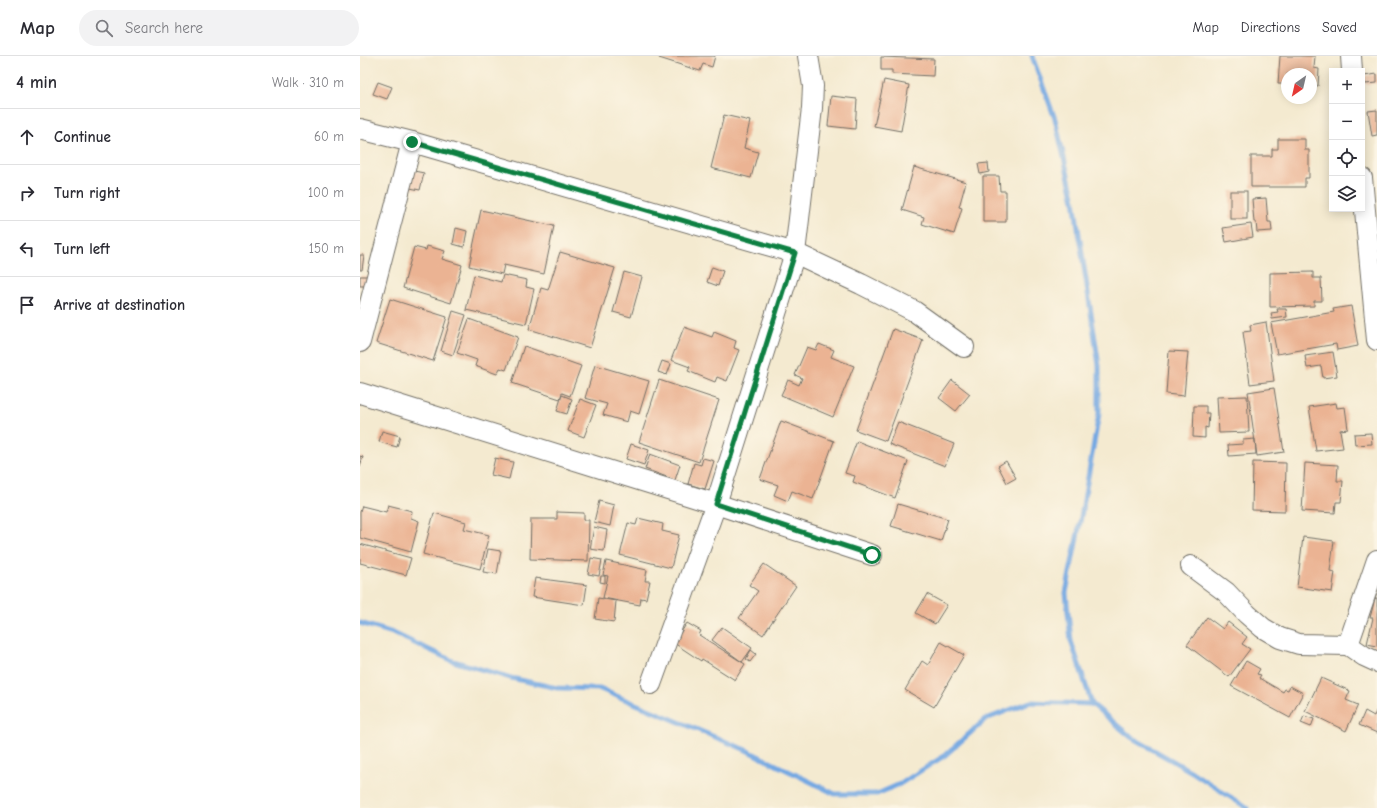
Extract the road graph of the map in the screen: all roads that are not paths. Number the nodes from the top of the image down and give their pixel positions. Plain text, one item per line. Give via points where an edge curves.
1 (808, 56) edge
2 (1351, 56) edge
3 (1352, 68) edge
4 (360, 129) edge
5 (412, 142) junction
6 (1365, 186) edge
7 (1371, 203) edge
8 (795, 253) junction
9 (1377, 340) edge
10 (360, 342) edge
11 (964, 347) dead end
12 (360, 393) edge
13 (716, 504) junction
14 (872, 555) dead end
15 (1377, 560) edge
16 (1191, 566) dead end
17 (1348, 645) junction
18 (1377, 662) edge
19 (650, 684) dead end

1 - 8 street via 813,86 812,108
2 - 3 street
4 - 5 street
5 - 8 street
5 - 10 street
6 - 7 street
7 - 9 street
8 - 11 street via 914,312
8 - 13 street
12 - 13 street
13 - 14 street
13 - 19 street
15 - 17 street
16 - 17 street via 1226,592 1263,628 1280,638 1299,644
17 - 18 street

